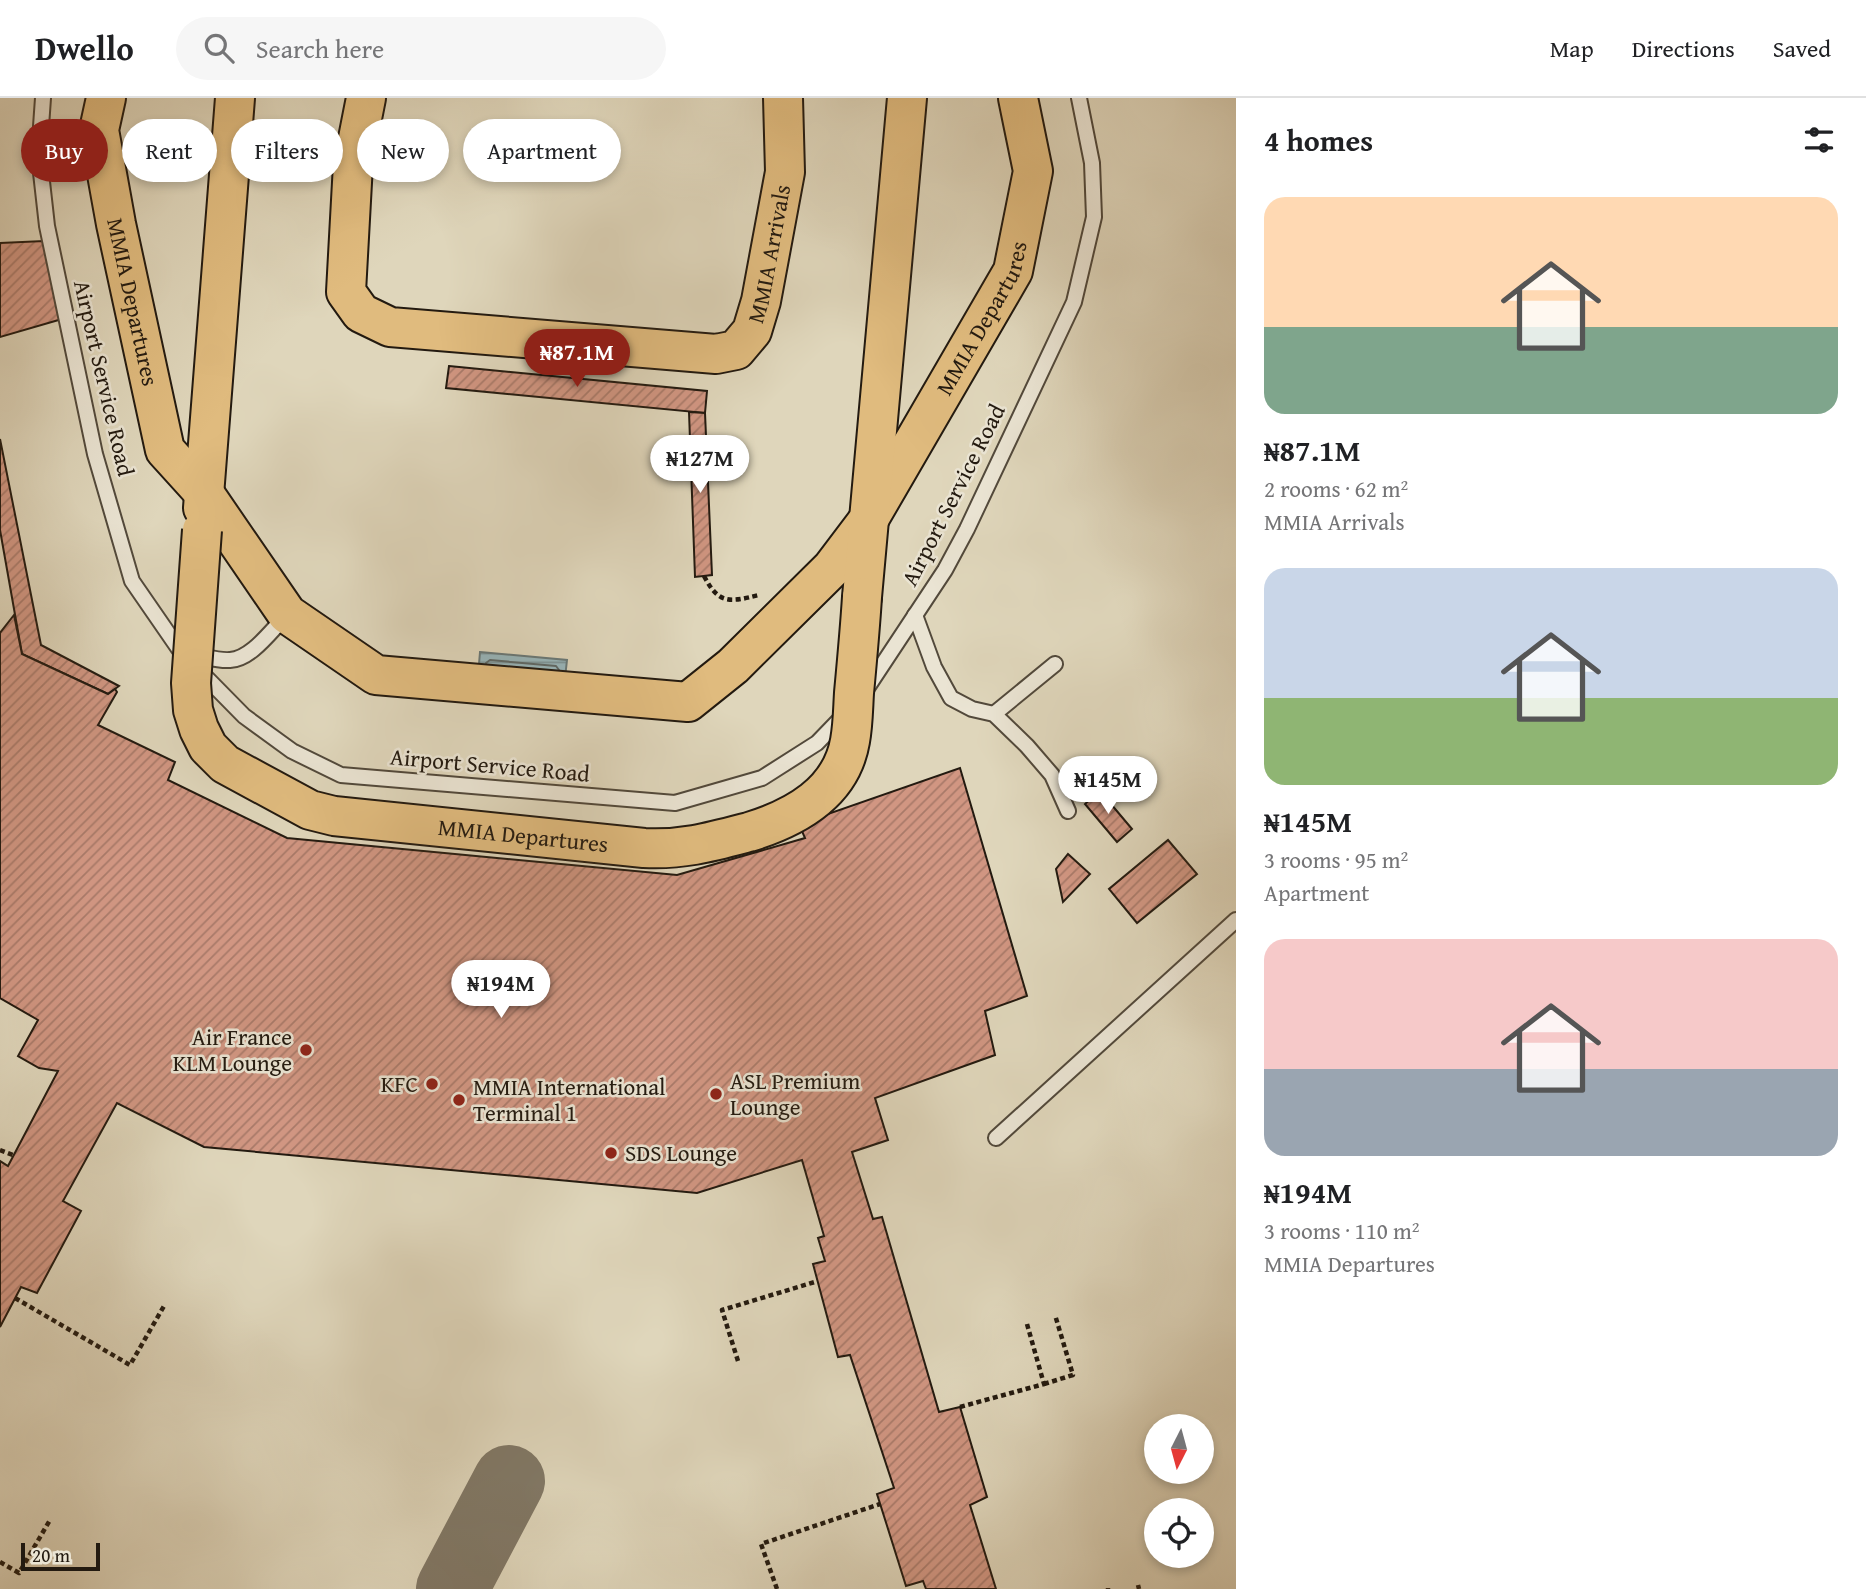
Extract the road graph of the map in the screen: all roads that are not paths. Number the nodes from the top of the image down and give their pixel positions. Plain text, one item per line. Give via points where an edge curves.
1 (43, 98) edge
2 (106, 98) edge
3 (235, 98) edge
4 (366, 98) edge
5 (783, 98) edge
6 (907, 98) edge
7 (1018, 98) edge
8 (1079, 98) edge
9 (204, 493) junction
10 (869, 519) junction
11 (288, 614) junction
12 (915, 615) junction
13 (181, 652) junction
14 (1055, 664) dead end
15 (994, 714) junction
16 (1068, 811) dead end
17 (1236, 920) edge
18 (996, 1138) dead end

1 - 13 lane, Airport Service Road via 39,155 47,226 95,454 132,581
2 - 9 main road, MMIA Departures via 99,130 165,450
3 - 9 main road, MMIA Departures
4 - 5 main road, MMIA Arrivals via 353,164 346,292 361,313 390,327 716,354 736,350 752,331 761,301 785,172
6 - 10 main road, MMIA Departures
7 - 10 main road, MMIA Departures via 1033,171 1013,271
8 - 12 lane, Airport Service Road via 1092,163 1094,217 1074,302 967,529
9 - 10 main road, MMIA Departures, bridge via 192,710 208,747 225,764 310,810 334,816 671,850 770,825 799,812 823,794 840,771 850,741
9 - 11 main road, MMIA Departures
10 - 11 main road, MMIA Departures via 832,568 733,666 688,702 376,675
11 - 13 lane via 238,659
12 - 13 lane, Airport Service Road via 863,695 817,743 762,778 675,803 341,775 292,751 244,716
12 - 15 lane via 951,698
14 - 15 lane
15 - 16 lane via 1052,775
17 - 18 lane

